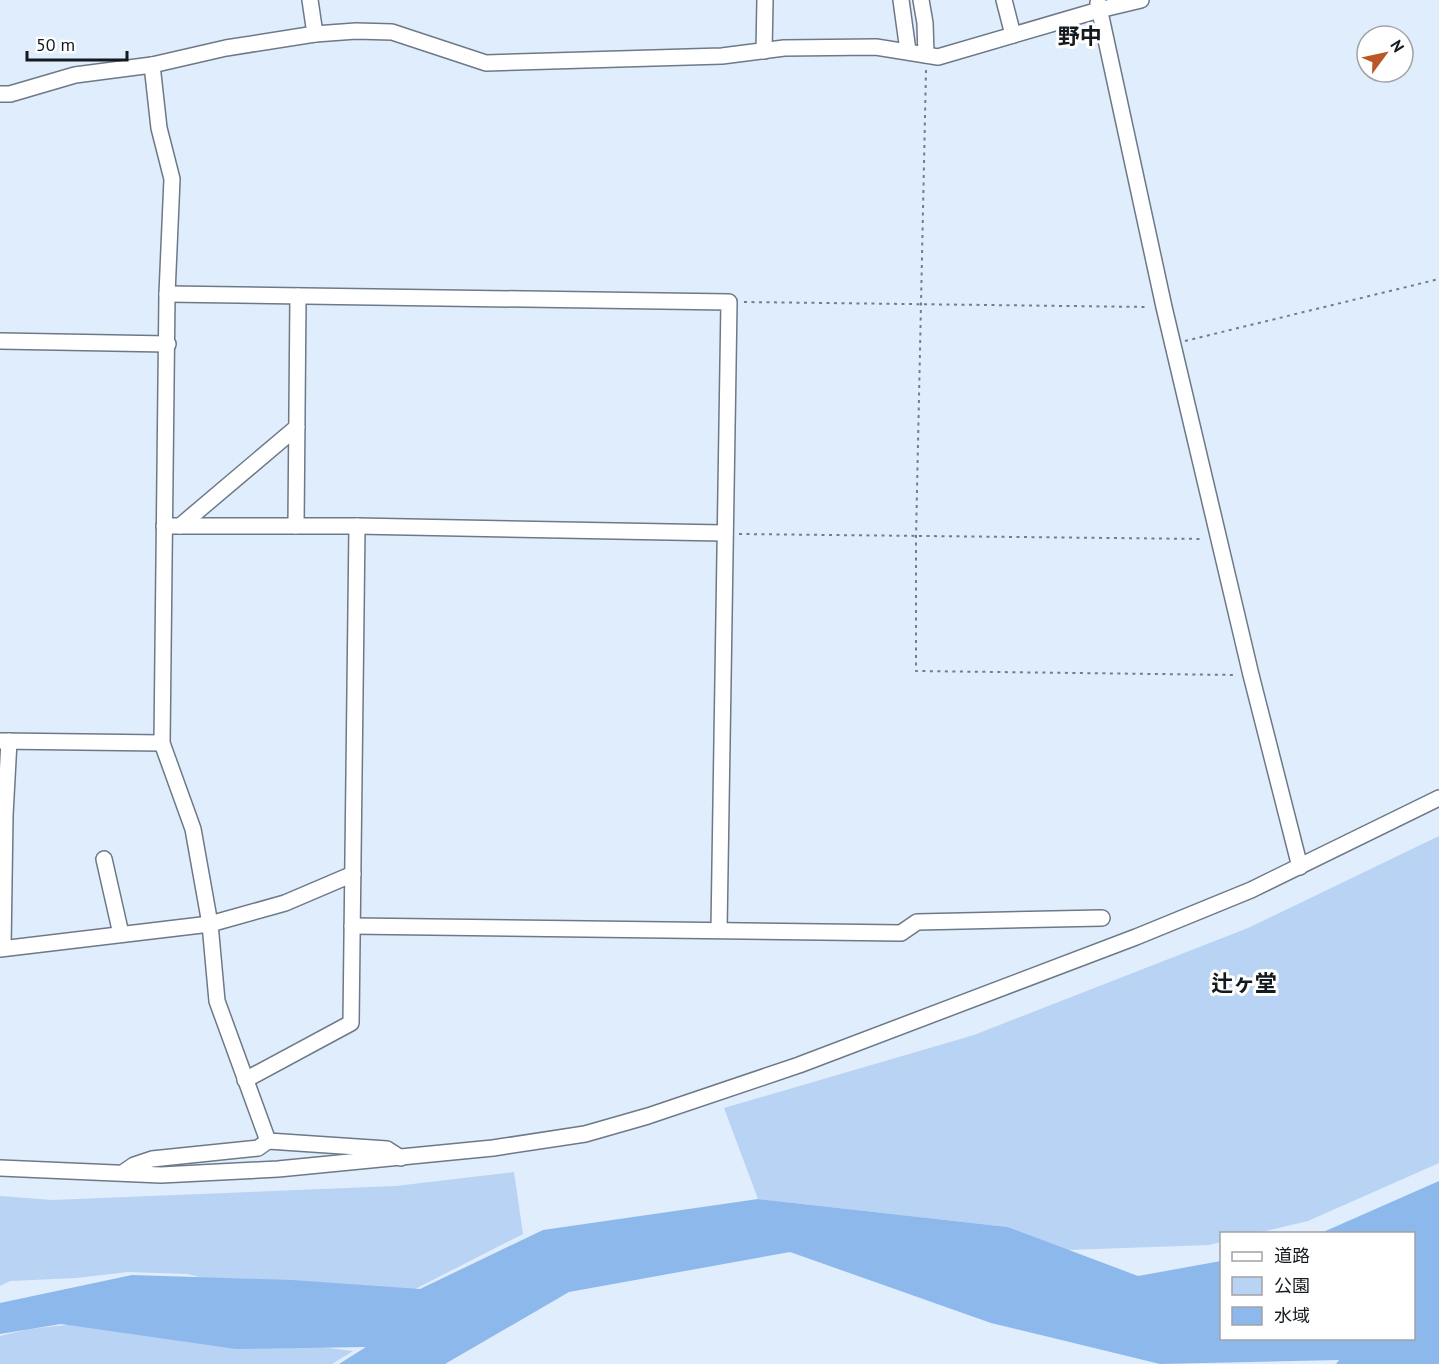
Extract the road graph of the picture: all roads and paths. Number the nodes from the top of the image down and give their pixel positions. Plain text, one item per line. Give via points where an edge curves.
1 (310, 0) edge
2 (765, 0) edge
3 (902, 0) edge
4 (921, 0) edge
5 (1004, 0) edge
6 (1141, 0) edge
7 (1098, 5) edge
8 (315, 34) junction
9 (1014, 35) junction
10 (764, 51) junction
11 (908, 51) junction
12 (926, 55) junction
13 (152, 65) junction
14 (0, 94) edge
15 (1439, 279) edge
16 (167, 294) junction
17 (298, 296) junction
18 (729, 302) junction
19 (921, 303) junction
20 (1164, 307) junction
21 (0, 341) edge
22 (168, 344) junction
23 (1173, 344) junction
24 (297, 428) junction
25 (164, 526) junction
26 (180, 526) junction
27 (296, 526) junction
28 (357, 526) junction
29 (723, 533) junction
30 (916, 537) junction
31 (1219, 539) junction
32 (1251, 675) junction
33 (4, 741) edge
34 (162, 743) junction
35 (1439, 798) edge
36 (104, 859) dead end
37 (1300, 867) junction
38 (353, 874) junction
39 (1102, 918) dead end
40 (210, 924) junction
41 (352, 926) junction
42 (718, 930) junction
43 (121, 934) junction
44 (2, 948) edge
45 (245, 1080) junction
46 (268, 1141) junction
47 (400, 1158) junction
48 (0, 1168) edge
49 (124, 1173) junction

1 - 8 street
2 - 10 street
3 - 11 street
4 - 12 street
5 - 9 street
6 - 7 street
7 - 9 street
7 - 20 street
8 - 10 street via 392,32 486,63 722,56
8 - 13 street
9 - 12 street via 938,57
10 - 11 street via 876,47
11 - 12 street
12 - 19 path
13 - 14 street via 75,75
13 - 16 street via 159,128 172,179
15 - 23 path
16 - 17 street
16 - 22 street
17 - 18 street
17 - 24 street
18 - 19 path
18 - 29 street
19 - 20 path
19 - 30 path
20 - 23 street
21 - 22 street
22 - 25 street
23 - 31 street
24 - 26 street
24 - 27 street
25 - 26 street
25 - 34 street
26 - 27 street
27 - 28 street
28 - 29 street
28 - 38 street
29 - 30 path
29 - 42 street
30 - 31 path
30 - 32 path via 916,671
31 - 32 street
32 - 37 street
33 - 34 street
33 - 44 street
34 - 40 street via 193,829
35 - 37 street
36 - 43 street
37 - 47 street via 1136,937 799,1065 648,1116 585,1134
38 - 40 street via 285,903
38 - 41 street
39 - 42 street via 917,922 901,933
40 - 43 street
40 - 45 street via 217,1001
41 - 42 street
41 - 45 street via 351,1023
43 - 44 street
45 - 46 street
46 - 47 street via 387,1149
46 - 49 street via 258,1148 152,1159
47 - 49 street via 278,1169
48 - 49 street

